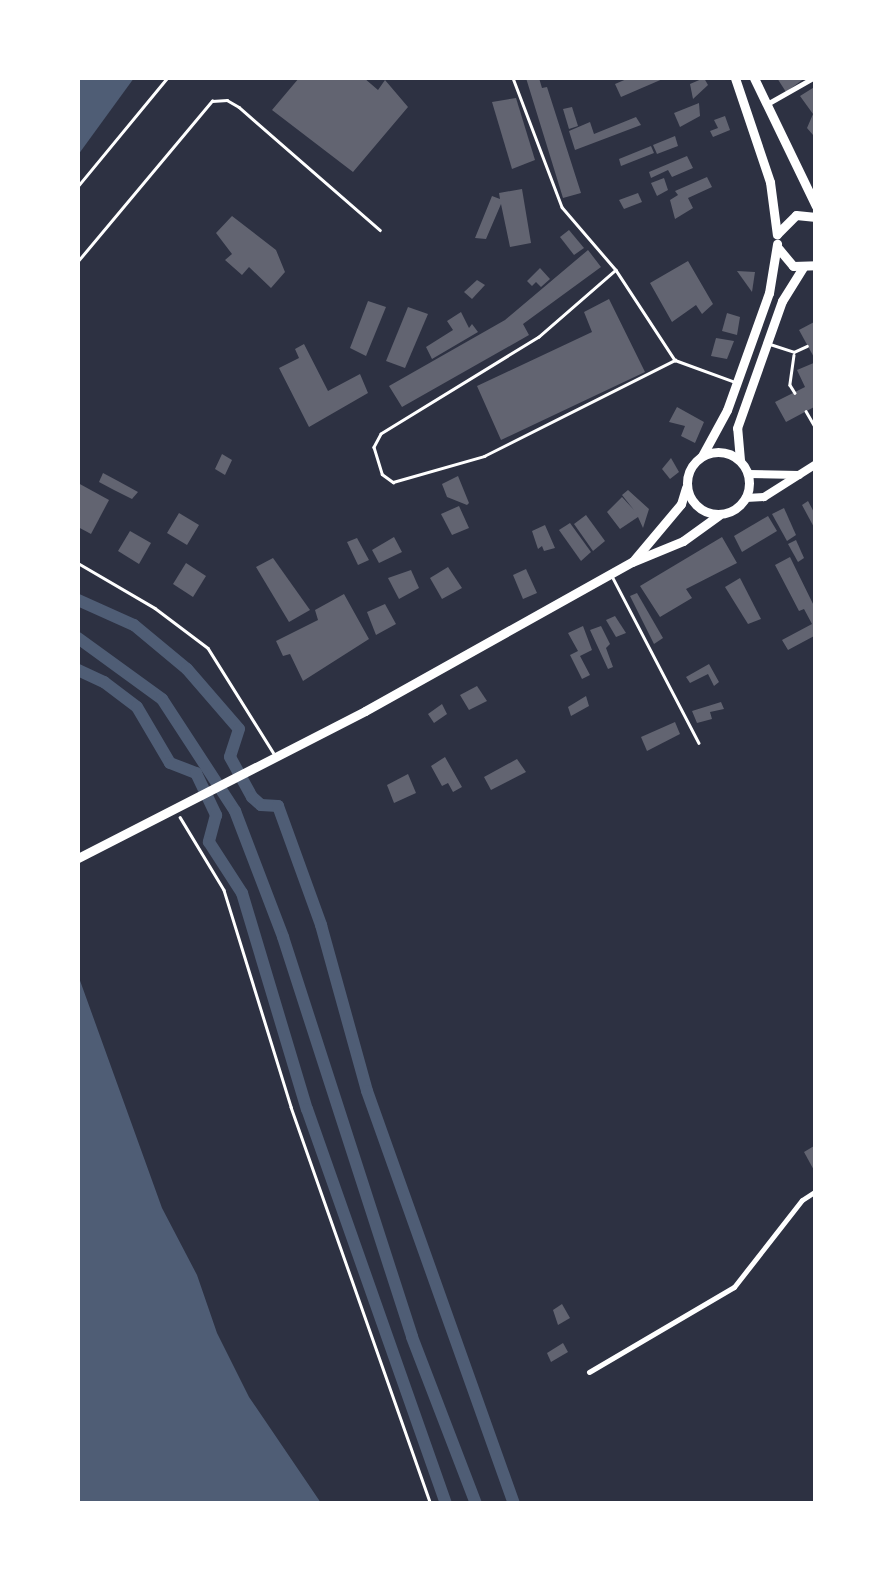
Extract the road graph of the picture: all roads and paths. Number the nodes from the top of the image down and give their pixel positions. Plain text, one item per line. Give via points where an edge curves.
1 (167, 78) edge
2 (513, 78) edge
3 (735, 78) edge
4 (754, 78) edge
5 (813, 78) edge
6 (767, 104) junction
7 (750, 112) junction
8 (78, 186) edge
9 (816, 206) edge
10 (816, 217) edge
11 (380, 230) dead end
12 (777, 240) junction
13 (78, 262) edge
14 (816, 265) edge
15 (803, 268) junction
16 (616, 270) junction
17 (768, 344) junction
18 (807, 346) dead end
19 (794, 352) junction
20 (676, 360) junction
21 (737, 382) junction
22 (794, 392) dead end
23 (806, 411) dead end
24 (816, 428) edge
25 (702, 456) junction
26 (740, 460) junction
27 (816, 464) edge
28 (748, 474) junction
29 (800, 474) junction
30 (686, 487) junction
31 (746, 498) junction
32 (719, 514) junction
33 (632, 562) junction
34 (78, 563) edge
35 (611, 574) junction
36 (699, 743) dead end
37 (276, 757) junction
38 (176, 808) junction
39 (78, 858) edge
40 (816, 1191) edge
41 (589, 1372) dead end
42 (431, 1504) edge

1 - 8 path
2 - 16 lane via 562,206
3 - 7 main road
4 - 6 main road
5 - 6 street
6 - 7 main road
6 - 9 main road
7 - 12 main road via 770,182
10 - 12 main road via 796,215
11 - 13 lane via 239,106 212,101
12 - 15 main road via 786,261
12 - 21 main road via 770,293
14 - 15 main road
15 - 17 main road via 782,301
16 - 20 lane
16 - 20 lane via 539,337 381,434 374,447 382,474 393,482 484,456
17 - 19 lane
17 - 26 main road via 737,428
18 - 19 lane
19 - 22 lane
20 - 21 lane
21 - 25 main road
23 - 24 lane
25 - 26 main road via 721,452
25 - 30 main road
26 - 28 main road
27 - 29 main road
28 - 29 main road
28 - 31 main road
29 - 31 main road via 764,497
30 - 32 main road via 694,504
30 - 33 main road via 680,504
31 - 32 main road
32 - 33 main road
33 - 35 main road
34 - 37 lane via 208,648
35 - 36 lane
35 - 37 main road
37 - 38 main road
38 - 39 main road
38 - 42 path via 224,890 291,1107
40 - 41 street via 734,1287

